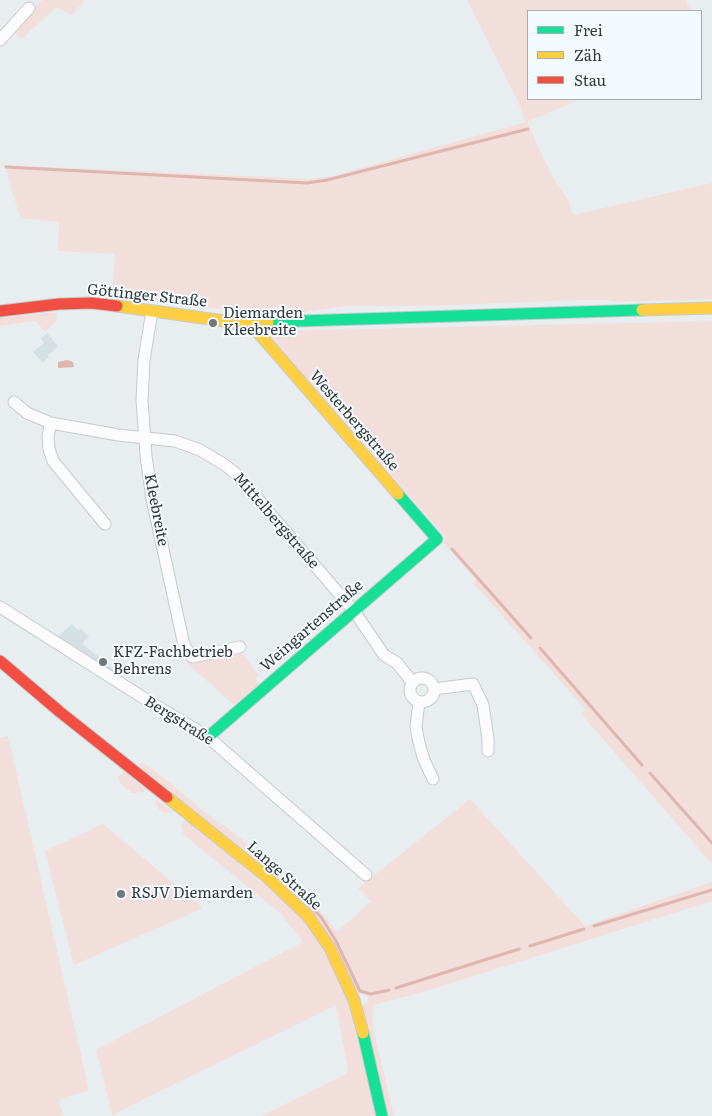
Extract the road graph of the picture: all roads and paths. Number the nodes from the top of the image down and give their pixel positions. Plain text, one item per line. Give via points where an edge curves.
1 (30, 8) dead end
2 (0, 40) edge
3 (712, 308) edge
4 (0, 311) edge
5 (152, 311) junction
6 (249, 322) junction
7 (14, 402) dead end
8 (51, 423) junction
9 (145, 438) junction
10 (105, 524) dead end
11 (437, 539) joint
12 (0, 607) edge
13 (354, 611) junction
14 (240, 647) dead end
15 (1, 665) edge
16 (412, 682) junction
17 (434, 689) junction
18 (418, 702) junction
19 (208, 736) junction
20 (488, 751) dead end
21 (433, 779) dead end
22 (366, 875) dead end
23 (382, 1116) edge

1 - 2 street
3 - 6 street, Göttinger Straße
4 - 5 street, Göttinger Straße via 74,303
5 - 6 street, Göttinger Straße via 233,323
5 - 9 street, Kleebreite via 144,360 142,400
6 - 11 street, Westerbergstraße
7 - 8 street, Mittelbergstraße via 27,413
8 - 9 street, Mittelbergstraße
8 - 10 street via 49,449 53,461
9 - 13 street, Mittelbergstraße via 185,444 213,456 231,470
9 - 14 street, Kleebreite via 152,499 184,645 192,657
11 - 13 street, Weingartenstraße
12 - 19 street, Bergstraße
13 - 16 street, Mittelbergstraße via 384,655 397,663
13 - 19 street, Weingartenstraße
15 - 23 street, Lange Straße via 298,905 325,939 346,979 366,1043
16 - 17 street via 425,678
16 - 18 street via 410,694
17 - 18 street via 428,700
17 - 20 street via 473,684 483,705
18 - 21 street via 416,727 419,743
19 - 22 street, Bergstraße

